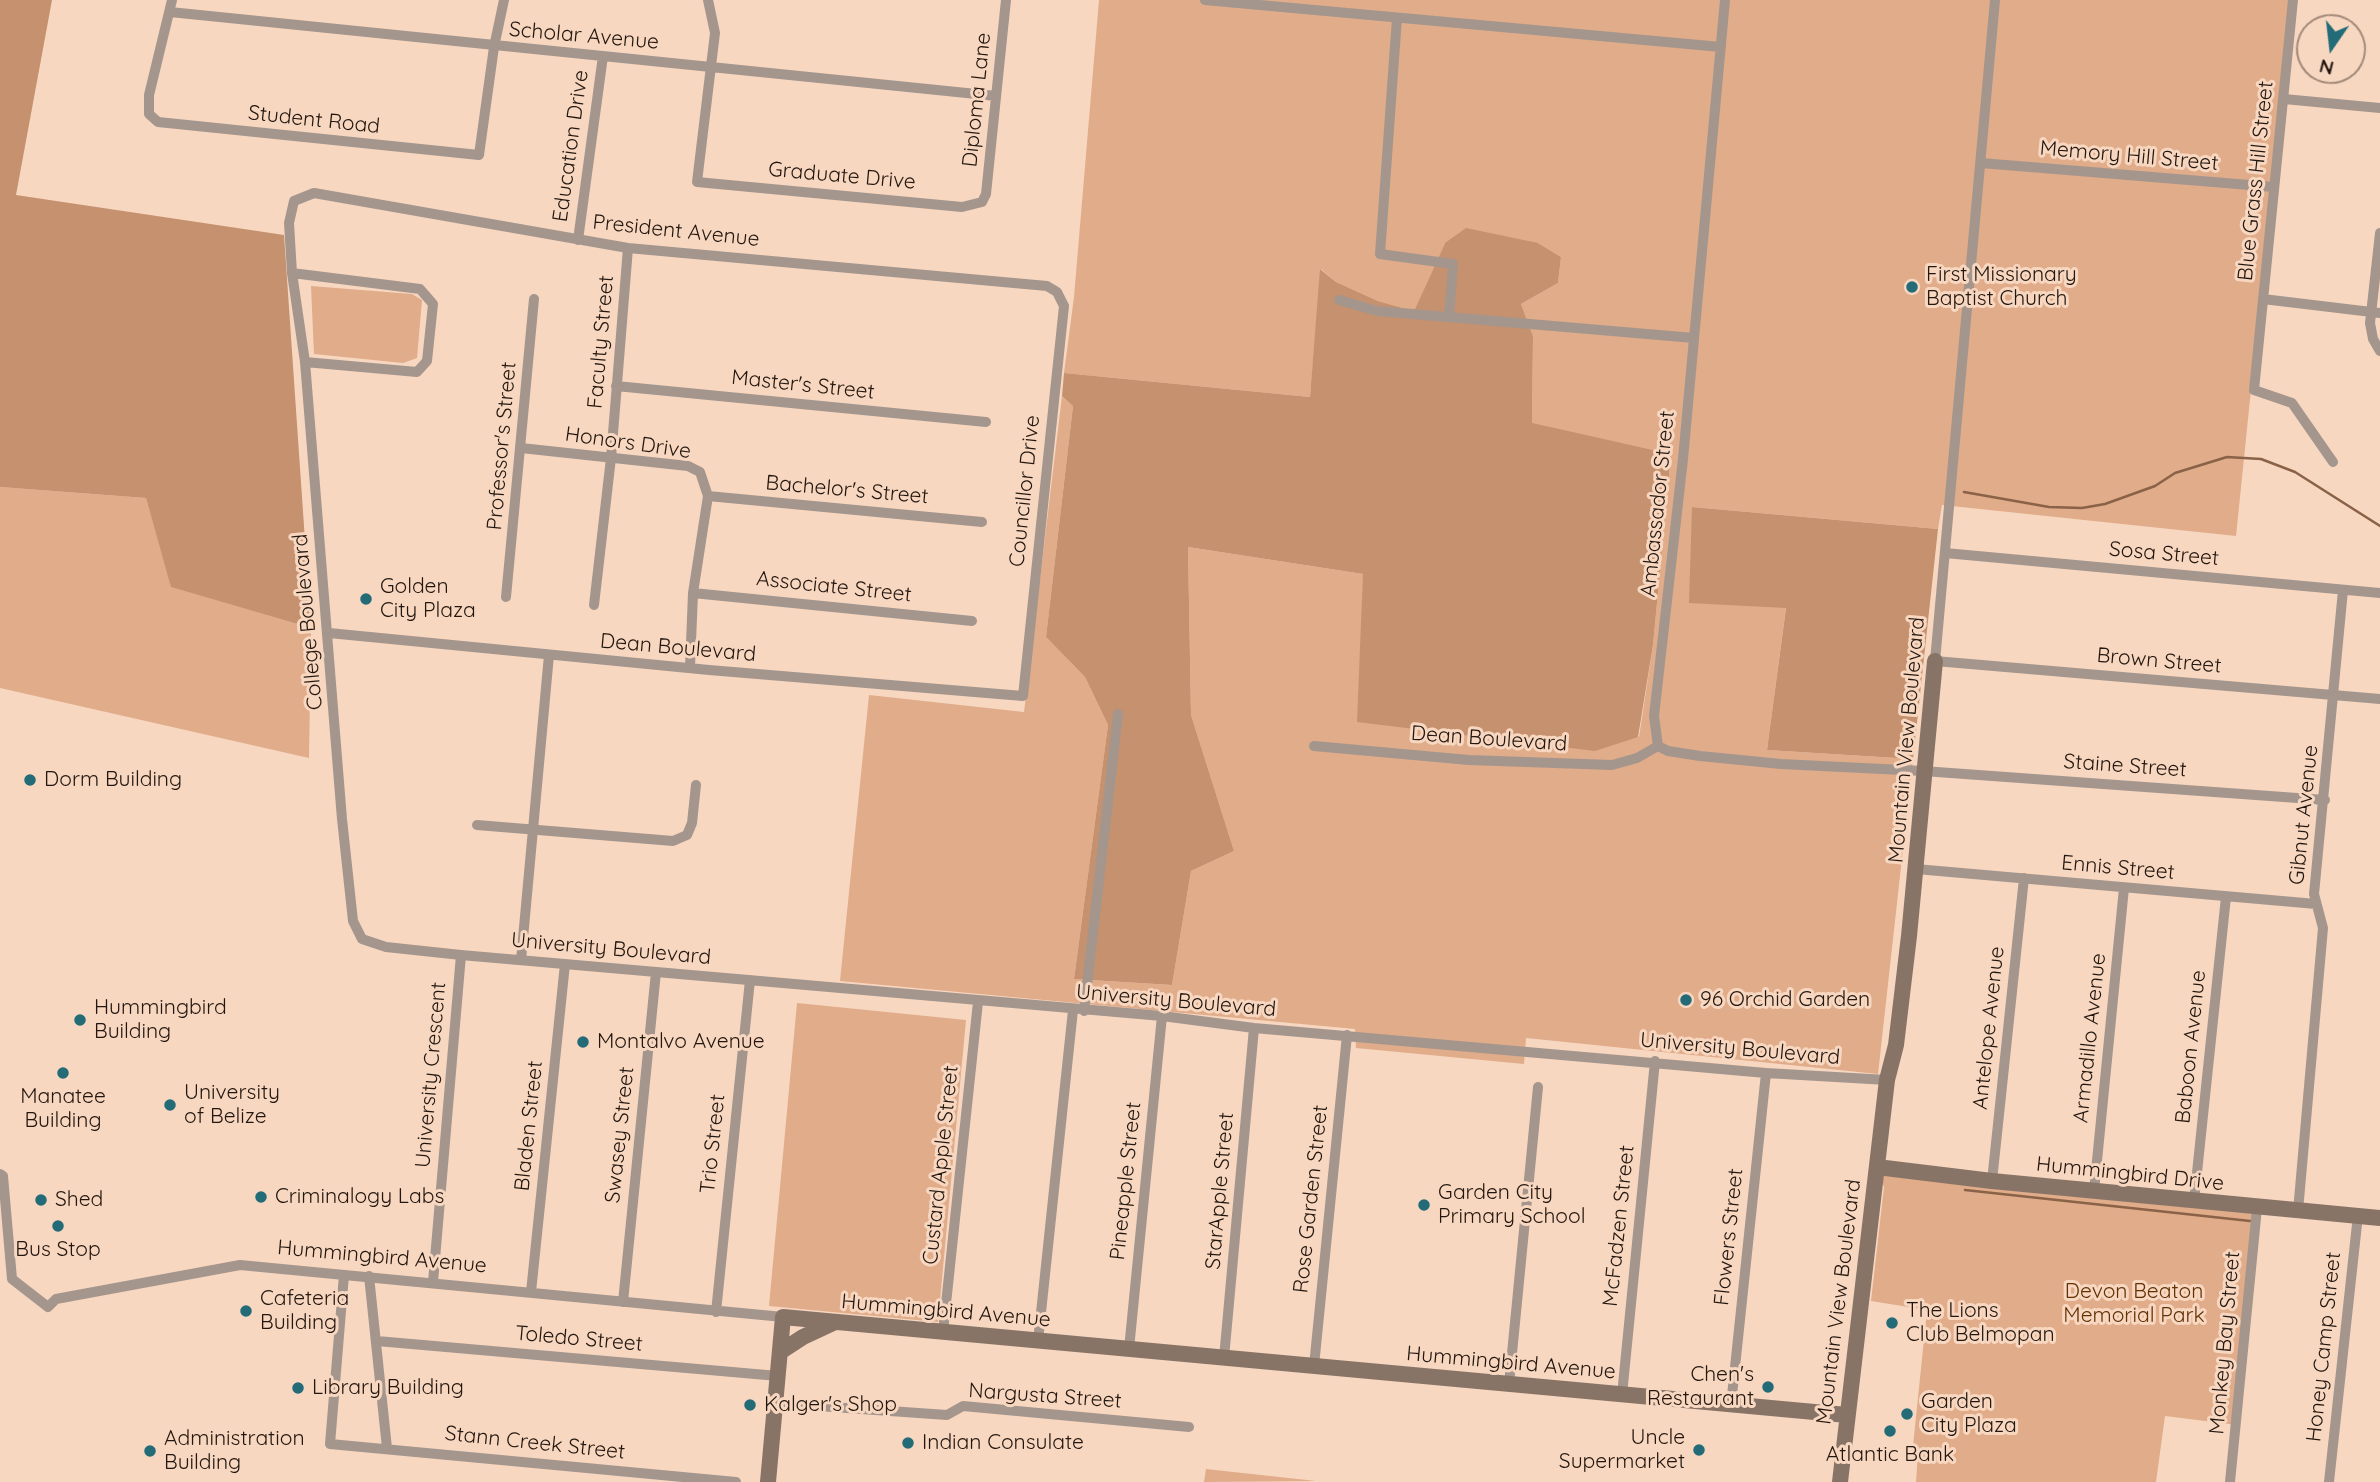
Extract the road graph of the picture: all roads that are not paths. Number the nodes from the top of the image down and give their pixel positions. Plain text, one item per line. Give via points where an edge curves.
1 (172, 0) edge
2 (505, 0) edge
3 (708, 0) edge
4 (1006, 0) edge
5 (1205, 0) edge
6 (1725, 0) edge
7 (1995, 0) edge
8 (2293, 0) edge
9 (170, 12) junction
10 (1397, 18) junction
11 (494, 47) junction
12 (1721, 47) junction
13 (603, 56) junction
14 (712, 68) junction
15 (996, 96) junction
16 (2284, 99) junction
17 (2380, 107) edge
18 (1980, 163) junction
19 (2274, 187) junction
20 (294, 201) joint
21 (982, 202) joint
22 (2380, 233) edge
23 (578, 240) junction
24 (628, 248) junction
25 (292, 273) junction
26 (1057, 292) joint
27 (534, 299) dead end
28 (2263, 299) junction
29 (1339, 300) dead end
30 (2376, 313) edge
31 (1449, 317) junction
32 (1695, 338) junction
33 (2380, 351) edge
34 (305, 362) junction
35 (616, 386) junction
36 (986, 422) dead end
37 (521, 448) junction
38 (611, 458) junction
39 (2333, 462) dead end
40 (708, 496) junction
41 (982, 522) dead end
42 (1945, 553) junction
43 (2343, 590) junction
44 (693, 593) junction
45 (2380, 593) edge
46 (506, 597) dead end
47 (594, 605) dead end
48 (972, 621) dead end
49 (329, 634) junction
50 (549, 655) junction
51 (1935, 661) junction
52 (690, 668) junction
53 (1023, 696) joint
54 (2335, 696) junction
55 (2380, 699) edge
56 (1118, 715) dead end
57 (1314, 746) dead end
58 (1658, 746) junction
59 (1923, 771) junction
60 (696, 785) dead end
61 (2325, 800) junction
62 (477, 825) dead end
63 (532, 829) junction
64 (1916, 869) junction
65 (2024, 878) junction
66 (2123, 888) junction
67 (2226, 897) junction
68 (2316, 904) junction
69 (461, 955) junction
70 (520, 960) junction
71 (565, 964) junction
72 (656, 972) junction
73 (750, 980) junction
74 (978, 1002) junction
75 (1078, 1011) junction
76 (1161, 1016) junction
77 (1254, 1028) junction
78 (1347, 1035) junction
79 (1655, 1061) junction
80 (1766, 1073) junction
81 (1887, 1080) junction
82 (1538, 1087) dead end
83 (1877, 1167) junction
84 (0, 1174) edge
85 (1992, 1181) junction
86 (2094, 1191) junction
87 (2194, 1201) junction
88 (2257, 1208) junction
89 (2298, 1211) junction
90 (2358, 1215) junction
91 (2380, 1218) edge
92 (344, 1275) junction
93 (369, 1276) junction
94 (433, 1282) junction
95 (531, 1292) junction
96 (623, 1302) junction
97 (716, 1312) junction
98 (783, 1317) junction
99 (835, 1322) junction
100 (943, 1332) junction
101 (377, 1341) junction
102 (1038, 1341) junction
103 (1129, 1349) junction
104 (780, 1352) junction
105 (1224, 1358) junction
106 (1314, 1366) junction
107 (778, 1376) junction
108 (1509, 1384) junction
109 (1622, 1395) junction
110 (775, 1403) junction
111 (1731, 1405) junction
112 (1847, 1415) junction
113 (1189, 1427) dead end
114 (387, 1448) junction
115 (736, 1482) edge
116 (768, 1482) edge
117 (1840, 1482) edge
118 (2230, 1482) edge
119 (2329, 1482) edge

1 - 9 street
2 - 11 street
3 - 14 street via 715,25
4 - 15 street, Diploma Lane
5 - 10 street
6 - 12 street, Ambassador Street
7 - 18 street, Mountain View Boulevard
8 - 16 street, Blue Grass Hill Street
9 - 11 street, Scholar Avenue
9 - 11 street, Student Road via 149,95 149,114 169,125 479,155
10 - 12 street
10 - 31 street via 1380,254 1453,264
11 - 13 street, Scholar Avenue
12 - 32 street, Ambassador Street
13 - 14 street, Scholar Avenue
13 - 23 street, Education Drive
14 - 15 street, Scholar Avenue
14 - 21 street, Graduate Drive via 697,182 962,207
15 - 21 street, Diploma Lane
16 - 17 street
16 - 19 street, Blue Grass Hill Street
18 - 19 street, Memory Hill Street
18 - 42 street, Mountain View Boulevard
19 - 28 street, Blue Grass Hill Street
20 - 23 street, President Avenue via 314,193
20 - 25 street, College Boulevard via 289,223
22 - 30 street
23 - 24 street, President Avenue
24 - 26 street, President Avenue via 1035,283
24 - 35 street, Faculty Street
25 - 34 street, College Boulevard
25 - 34 street via 421,289 433,304 427,361 417,372
26 - 53 street, Councillor Drive via 1064,306
27 - 37 street, Professor's Street
28 - 30 street, Blue Grass Hill Street
28 - 39 street via 2255,390 2292,403
29 - 31 street via 1377,311
30 - 33 street via 2373,339
31 - 32 street
32 - 58 street, Ambassador Street via 1654,716
34 - 49 street, College Boulevard
35 - 36 street, Master's Street
35 - 38 street, Faculty Street
37 - 38 street, Honors Drive
37 - 46 street, Professor's Street
38 - 40 street, Honors Drive via 688,466 699,472
38 - 47 street, Faculty Street
40 - 41 street, Bachelor's Street
40 - 44 street
42 - 43 street, Sosa Street
42 - 51 street, Mountain View Boulevard
43 - 45 street, Sosa Street
43 - 54 street, Gibnut Avenue
44 - 48 street, Associate Street
44 - 52 street
49 - 50 street, Dean Boulevard
49 - 69 street, College Boulevard via 342,819 356,931 372,944
50 - 52 street, Dean Boulevard
50 - 63 street
51 - 54 street, Brown Street
51 - 59 street, Mountain View Boulevard
52 - 53 street, Dean Boulevard
54 - 55 street, Brown Street
54 - 61 street, Gibnut Avenue
56 - 75 street
57 - 58 street, Dean Boulevard via 1469,760 1612,765
58 - 59 street via 1727,759
59 - 61 street, Staine Street
59 - 64 street, Mountain View Boulevard
60 - 63 street via 692,823 687,835 673,841
61 - 68 street, Gibnut Avenue
62 - 63 street
63 - 70 street
64 - 65 street, Ennis Street
64 - 81 street, Mountain View Boulevard via 1896,1045
65 - 66 street, Ennis Street
65 - 85 street, Antelope Avenue
66 - 67 street, Ennis Street
66 - 86 street, Armadillo Avenue
67 - 68 street, Ennis Street
67 - 87 street, Baboon Avenue
68 - 89 street, Gibnut Avenue via 2323,928
69 - 70 street, University Boulevard
69 - 94 street, University Crescent
70 - 71 street, University Boulevard
71 - 72 street, University Boulevard
71 - 95 street, Bladen Street
72 - 73 street, University Boulevard
72 - 96 street, Swasey Street
73 - 74 street, University Boulevard
73 - 97 street, Trio Street
74 - 75 street, University Boulevard
74 - 100 street, Custard Apple Street
75 - 76 street, University Boulevard
75 - 102 street
76 - 77 street, University Boulevard
76 - 103 street, Pineapple Street
77 - 78 street, University Boulevard
77 - 105 street, StarApple Street
78 - 79 street, University Boulevard
78 - 106 street, Rose Garden Street
79 - 80 street, University Boulevard
79 - 109 street, McFadzen Street
80 - 81 street, University Boulevard
80 - 111 street, Flowers Street
81 - 83 street, Mountain View Boulevard
82 - 108 street
83 - 85 street, Hummingbird Drive
83 - 112 street, Mountain View Boulevard
84 - 92 street, Hummingbird Avenue via 12,1279 48,1307 56,1299 240,1265
85 - 86 street, Hummingbird Drive
86 - 87 street, Hummingbird Drive
87 - 88 street, Hummingbird Drive
88 - 89 street, Hummingbird Drive
88 - 118 street, Monkey Bay Street
89 - 90 street, Hummingbird Drive
90 - 91 street, Hummingbird Drive
90 - 119 street, Honey Camp Street
92 - 93 street, Hummingbird Avenue
92 - 114 street, Stann Creek Street via 330,1444
93 - 94 street, Hummingbird Avenue
93 - 101 street
94 - 95 street, Hummingbird Avenue
95 - 96 street, Hummingbird Avenue
96 - 97 street, Hummingbird Avenue
97 - 98 street, Hummingbird Avenue
98 - 99 street, Hummingbird Avenue
98 - 104 street
99 - 100 street, Hummingbird Avenue
99 - 104 street
100 - 102 street, Hummingbird Avenue
101 - 107 street, Toledo Street
101 - 114 street
102 - 103 street, Hummingbird Avenue
103 - 105 street, Hummingbird Avenue
104 - 107 street
105 - 106 street, Hummingbird Avenue
106 - 108 street, Hummingbird Avenue
107 - 110 street
108 - 109 street, Hummingbird Avenue
109 - 111 street, Hummingbird Avenue
110 - 113 street, Nargusta Street via 947,1415 963,1406
110 - 116 street
111 - 112 street, Hummingbird Avenue
112 - 117 street, Mountain View Boulevard
114 - 115 street, Stann Creek Street

